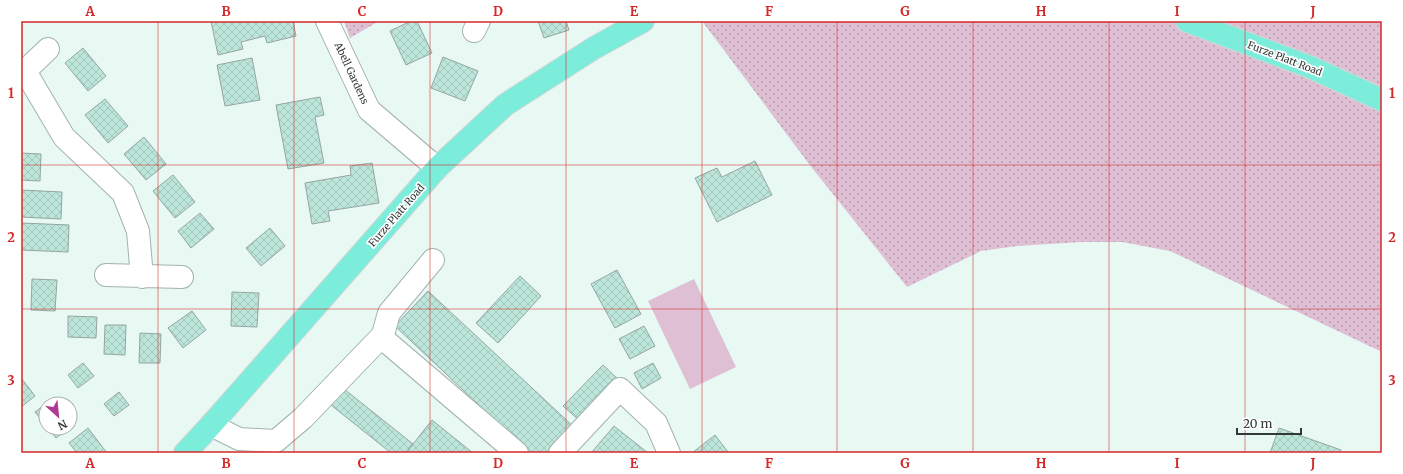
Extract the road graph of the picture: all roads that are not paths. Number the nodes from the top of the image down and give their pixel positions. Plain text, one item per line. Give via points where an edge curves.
1 (327, 21) edge
2 (643, 21) edge
3 (1187, 21) edge
4 (48, 49) dead end
5 (23, 72) edge
6 (1382, 100) edge
7 (437, 168) junction
8 (433, 260) dead end
9 (106, 275) dead end
10 (182, 276) dead end
11 (142, 277) junction
12 (382, 338) junction
13 (211, 425) junction
14 (185, 453) edge
15 (517, 453) edge
16 (560, 453) edge
17 (669, 453) edge

1 - 7 street, Abell Gardens via 369,110
2 - 7 main road, Furze Platt Road via 594,48 505,105
3 - 6 main road, Furze Platt Road via 1310,67
4 - 5 street
5 - 11 street via 64,137 123,193 138,231
7 - 13 main road, Furze Platt Road
8 - 12 street via 389,313
9 - 11 street
10 - 11 street
12 - 13 street via 303,418 276,441 239,439
12 - 15 street
13 - 14 main road, Furze Platt Road
16 - 17 street via 620,389 656,423

